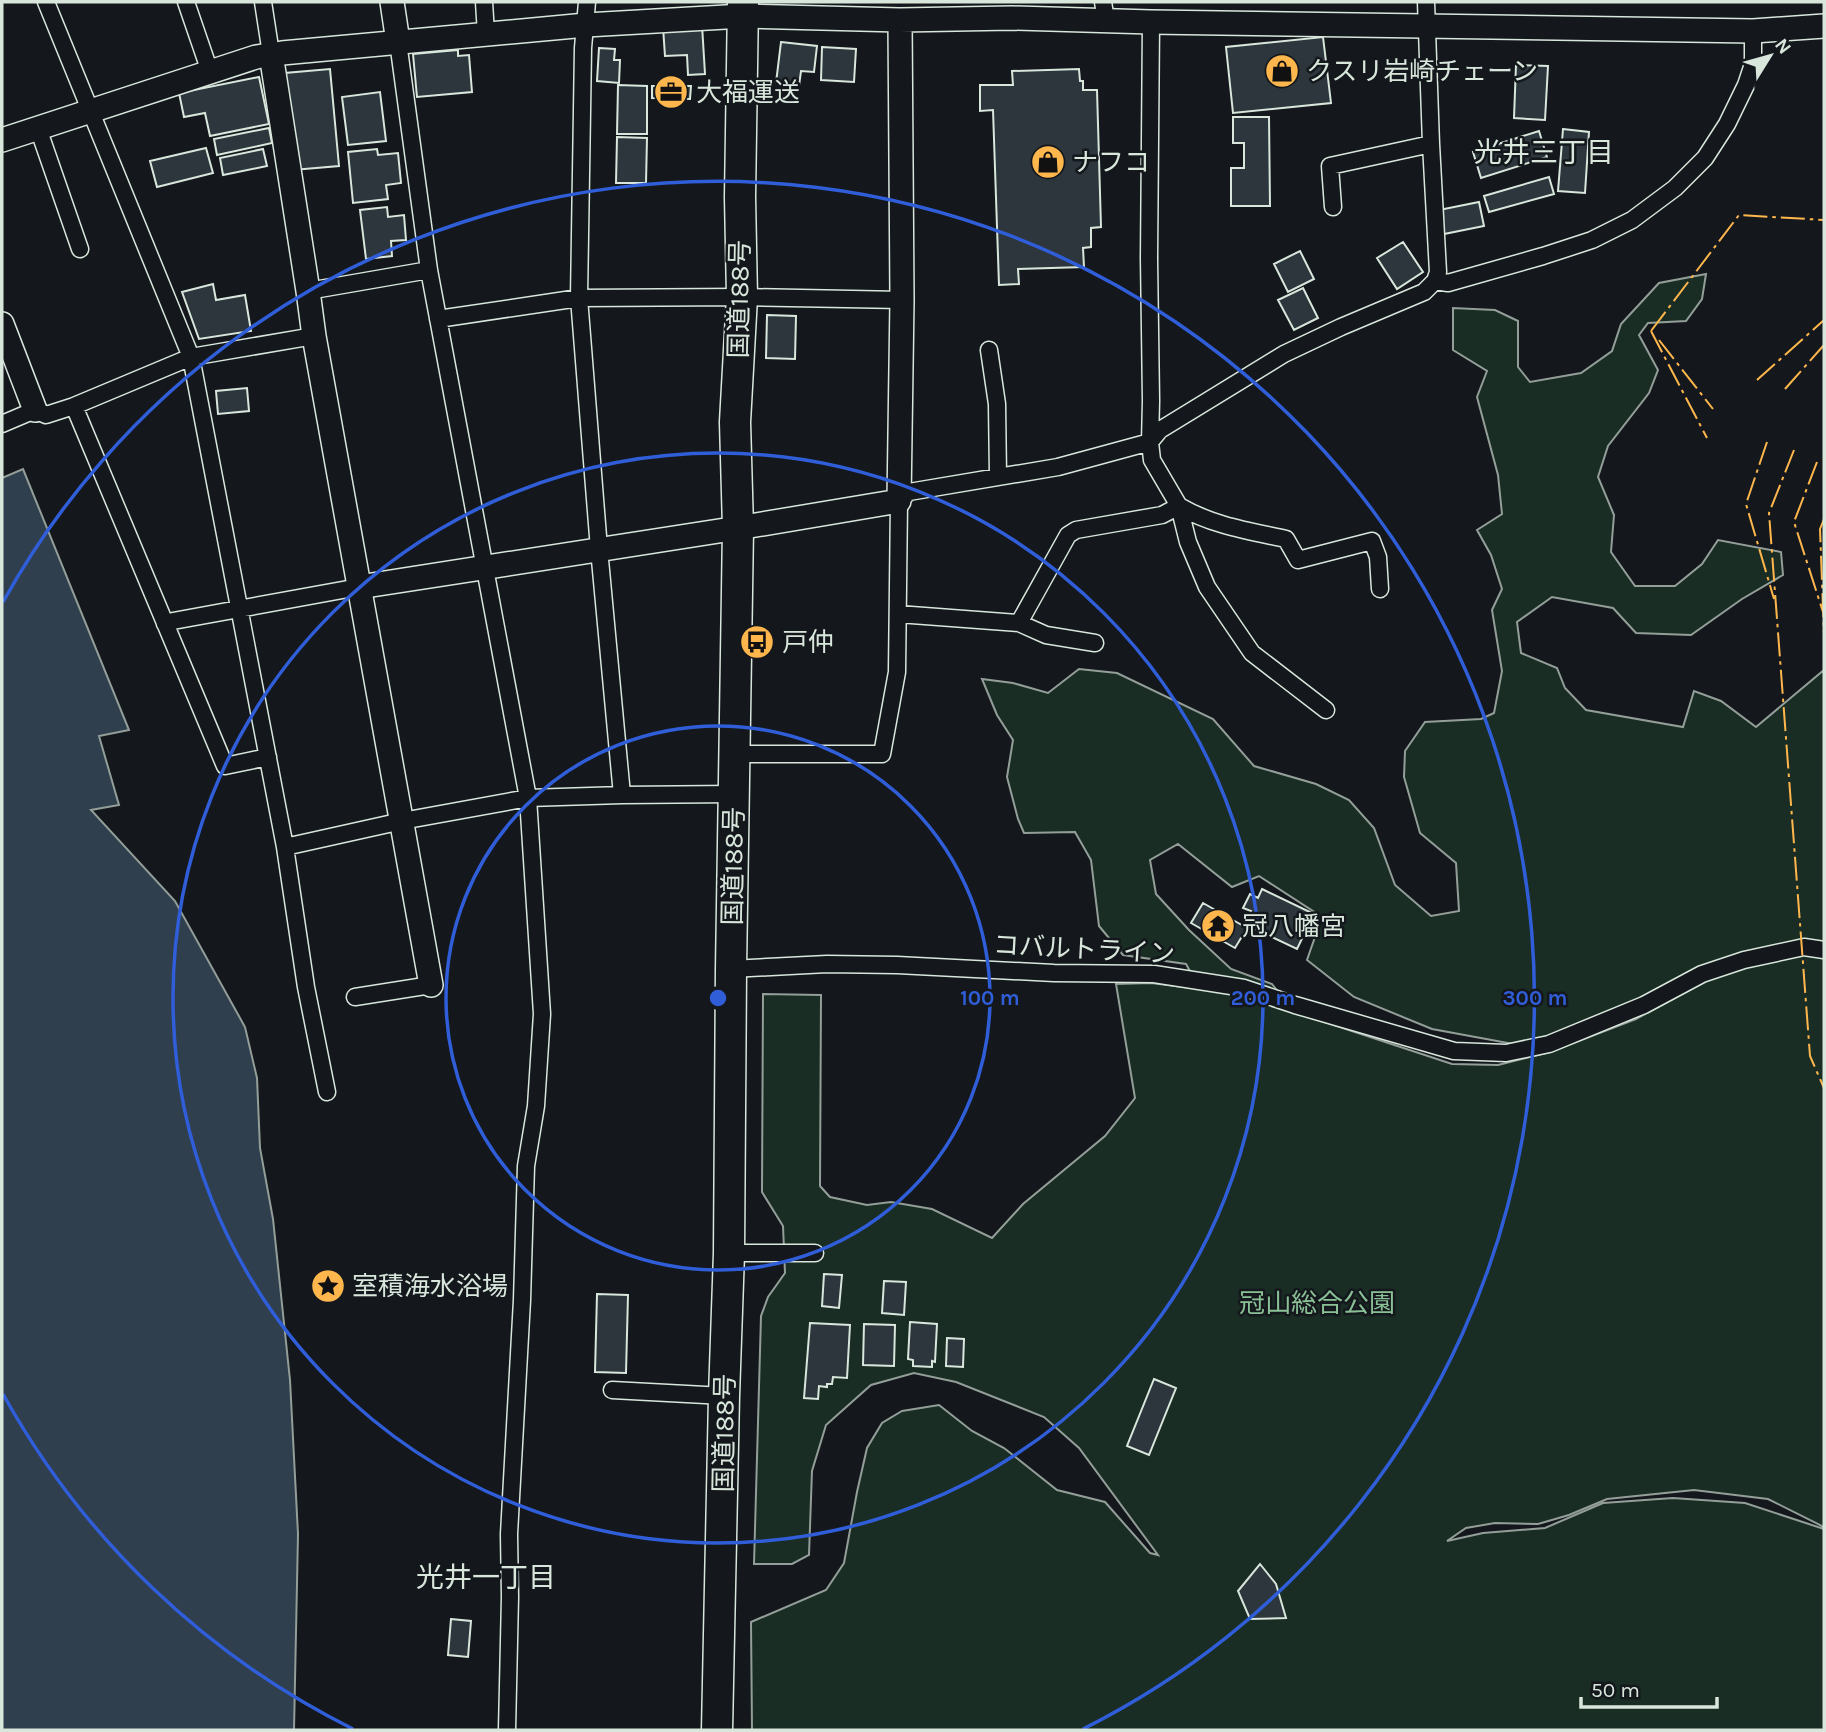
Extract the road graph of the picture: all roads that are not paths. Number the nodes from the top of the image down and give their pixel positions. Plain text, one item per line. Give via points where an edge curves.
1 (46, 2) edge
2 (186, 2) edge
3 (263, 2) edge
4 (392, 2) edge
5 (484, 2) edge
6 (587, 2) edge
7 (1426, 2) edge
8 (743, 9) edge
9 (1008, 10) edge
10 (1105, 11) edge
11 (900, 20) junction
12 (1151, 22) junction
13 (586, 25) junction
14 (1427, 26) junction
15 (1824, 26) edge
16 (1753, 32) junction
17 (486, 34) junction
18 (398, 42) junction
19 (271, 54) junction
20 (210, 72) junction
21 (91, 110) junction
22 (38, 128) junction
23 (2, 140) edge
24 (1431, 144) junction
25 (1333, 208) dead end
26 (80, 249) dead end
27 (429, 270) junction
28 (1435, 281) junction
29 (309, 291) junction
30 (742, 297) junction
31 (579, 298) junction
32 (902, 300) junction
33 (438, 318) junction
34 (2, 324) edge
35 (314, 337) junction
36 (989, 350) dead end
37 (191, 357) junction
38 (74, 406) junction
39 (35, 410) junction
40 (2, 424) edge
41 (1150, 442) junction
42 (998, 477) junction
43 (899, 501) junction
44 (1179, 506) junction
45 (738, 528) junction
46 (599, 549) junction
47 (484, 566) junction
48 (359, 587) junction
49 (1380, 589) dead end
50 (239, 609) junction
51 (898, 614) junction
52 (1019, 623) junction
53 (165, 624) junction
54 (1095, 643) dead end
55 (1326, 710) dead end
56 (734, 754) junction
57 (268, 757) junction
58 (734, 794) junction
59 (622, 795) junction
60 (528, 798) junction
61 (402, 821) junction
62 (285, 847) junction
63 (1824, 950) edge
64 (731, 969) junction
65 (431, 985) joint
66 (355, 996) dead end
67 (327, 1092) dead end
68 (729, 1253) junction
69 (815, 1253) dead end
70 (612, 1390) dead end
71 (724, 1396) junction
72 (507, 1730) edge
73 (717, 1730) edge

1 - 21 street
2 - 20 street
3 - 19 street
4 - 18 street
5 - 17 street
6 - 13 street
7 - 14 street
8 - 11 street
8 - 13 street
8 - 30 highway, 国道188号
9 - 10 street
9 - 11 street
10 - 12 street
11 - 32 street
12 - 14 street
12 - 41 street
13 - 17 street
13 - 31 street
14 - 16 street
14 - 24 street
15 - 16 street
16 - 28 street via 1753,64 1727,124 1704,158 1675,188 1632,220 1592,240 1448,283
17 - 18 street
18 - 19 street
18 - 27 street
19 - 20 street
19 - 29 street
20 - 21 street
21 - 22 street
21 - 37 street
22 - 23 street
22 - 26 street
24 - 25 street via 1330,166
24 - 28 street
27 - 29 street
27 - 33 street
28 - 41 street via 1424,292 1284,354 1160,430
29 - 35 street
30 - 31 street
30 - 32 street
30 - 45 highway, 国道188号 via 735,422
31 - 33 street
31 - 46 street
32 - 43 street
33 - 47 street
34 - 39 street
35 - 37 street
35 - 48 street
36 - 42 street via 998,404
37 - 38 street
37 - 50 street
38 - 39 street via 46,415
38 - 53 street
39 - 40 street
41 - 42 street via 1058,467
41 - 44 street via 1152,460
42 - 43 street via 909,492
43 - 45 street
43 - 51 street
44 - 49 street via 1230,527 1286,539 1298,560 1372,541
44 - 52 street via 1162,515 1068,535
44 - 55 street via 1207,587 1252,653
45 - 46 street
45 - 56 highway, 国道188号
46 - 47 street
46 - 59 street
47 - 48 street
47 - 60 street
48 - 50 street
48 - 61 street
50 - 53 street
50 - 57 street
51 - 52 street
51 - 56 street via 897,672 883,754
52 - 54 street via 1046,635
53 - 57 street via 225,766
56 - 58 highway, 国道188号
57 - 62 street
58 - 59 street
58 - 64 highway, 国道188号
59 - 60 street
60 - 61 street
60 - 72 street via 542,1014 536,1106 526,1166 509,1534
61 - 62 street
61 - 65 street
62 - 67 street
63 - 64 street, コバルトライン via 1804,947 1744,960 1702,974 1644,1005 1549,1044 1506,1053 1454,1051 1244,988 1154,974 827,964
64 - 68 highway, 国道188号
65 - 66 street
68 - 69 street
68 - 71 highway, 国道188号
70 - 71 street
71 - 73 highway, 国道188号

